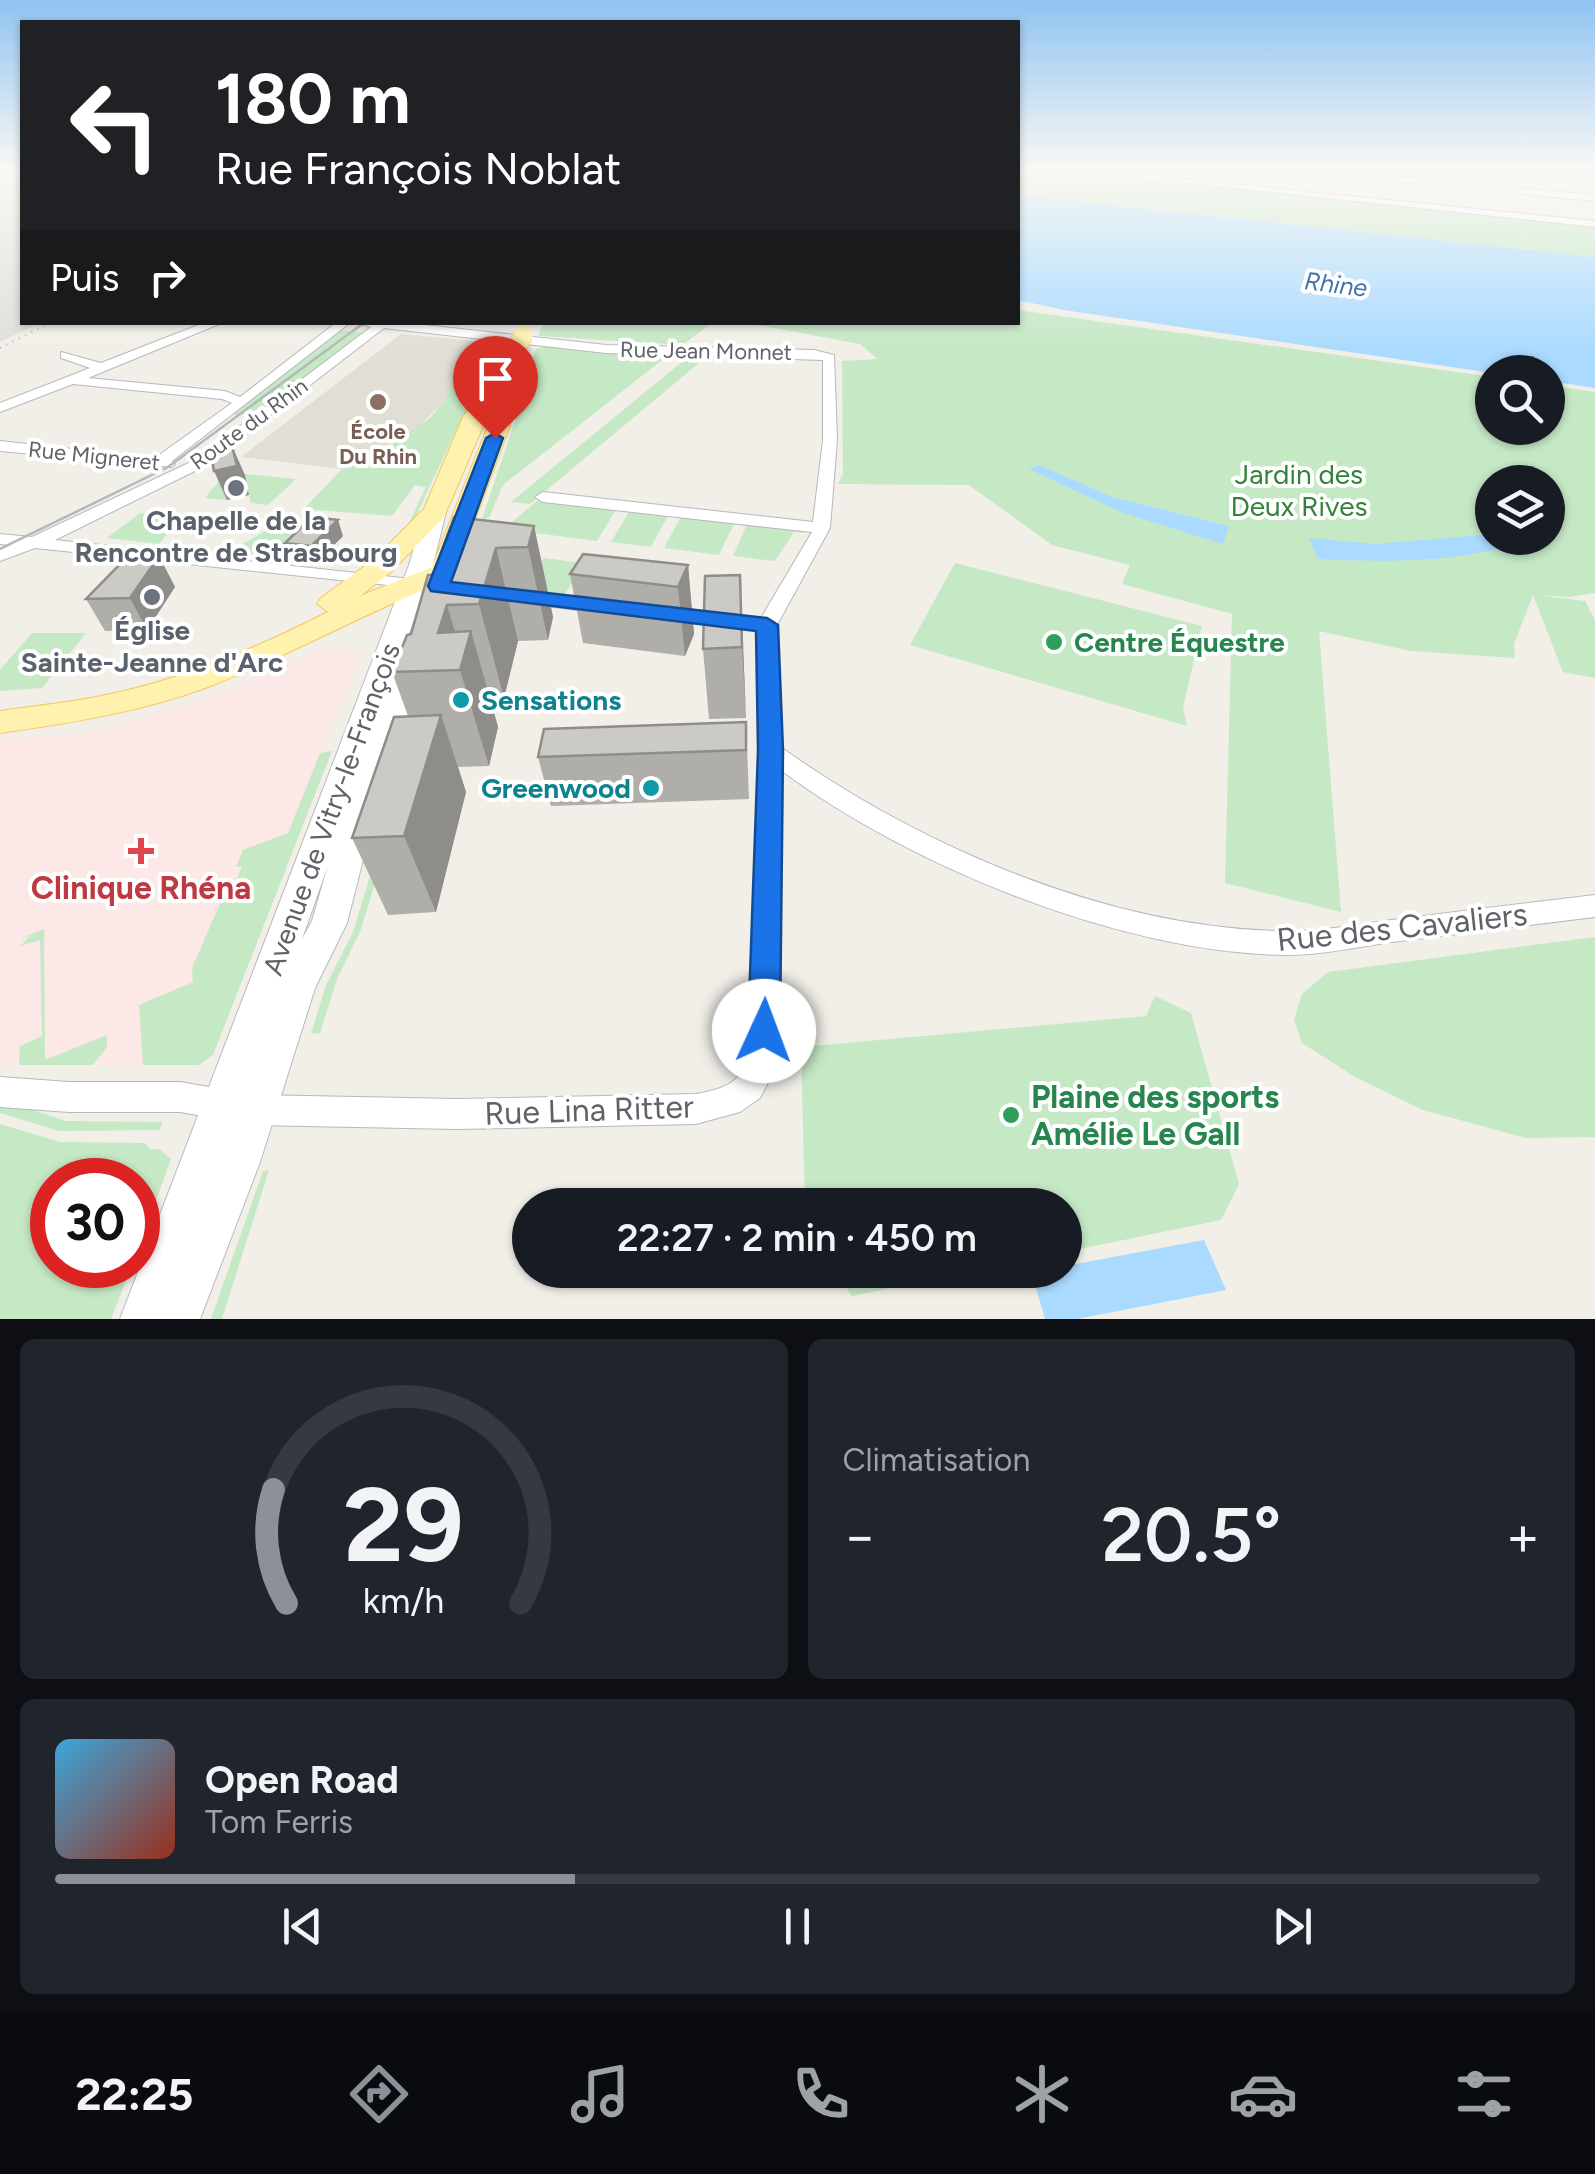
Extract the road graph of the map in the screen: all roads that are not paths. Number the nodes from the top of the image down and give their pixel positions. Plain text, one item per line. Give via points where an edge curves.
1 (210, 325) edge
2 (340, 325) edge
3 (371, 325) edge
4 (379, 327) junction
5 (522, 336) edge
6 (66, 356) dead end
7 (102, 368) junction
8 (71, 380) junction
9 (501, 382) junction
10 (241, 402) junction
11 (0, 408) edge
12 (0, 446) edge
13 (158, 463) junction
14 (187, 469) junction
15 (544, 497) dead end
16 (435, 512) junction
17 (822, 528) junction
18 (0, 539) edge
19 (36, 542) junction
20 (0, 556) edge
21 (366, 579) junction
22 (431, 587) junction
23 (501, 595) edge
24 (614, 608) edge
25 (648, 612) edge
26 (767, 625) junction
27 (0, 706) edge
28 (0, 722) edge
29 (771, 750) junction
30 (1595, 906) edge
31 (0, 1092) edge
32 (239, 1107) junction
33 (144, 1319) edge
34 (176, 1319) edge

1 - 7 street
2 - 10 street, Route du Rhin
3 - 4 street, Rue Jean Monnet
4 - 14 street, Route du Rhin
4 - 17 street, Rue Jean Monnet via 619,350 825,356 830,440
5 - 9 main road
6 - 7 street
7 - 8 street
8 - 10 street
8 - 11 street
9 - 16 main road via 474,418
9 - 22 main road via 503,415
10 - 13 street, Route du Rhin
12 - 13 street, Rue Migneret
13 - 14 street, Rue Migneret
14 - 19 street, Route du Rhin
15 - 17 street
16 - 21 main road
16 - 22 main road, Avenue de Vitry-le-François
17 - 26 street, Rue Jean Monnet
18 - 19 street
19 - 20 street, Route du Rhin
19 - 21 street
21 - 22 street
21 - 27 main road via 281,632 172,676
22 - 28 main road via 164,691 102,708
22 - 32 main road, Avenue de Vitry-le-François via 329,923
23 - 24 street
25 - 26 street
26 - 29 street, Rue Lina Ritter
29 - 30 street, Rue des Cavaliers via 901,832 956,858 1102,912 1180,932 1286,944
29 - 32 street, Rue Lina Ritter via 763,1060 749,1091 724,1105 696,1108 474,1114
31 - 32 street, Rue Lina Ritter via 180,1097
32 - 33 main road, Avenue de Vitry-le-François
32 - 34 main road, Avenue de Vitry-le-François

